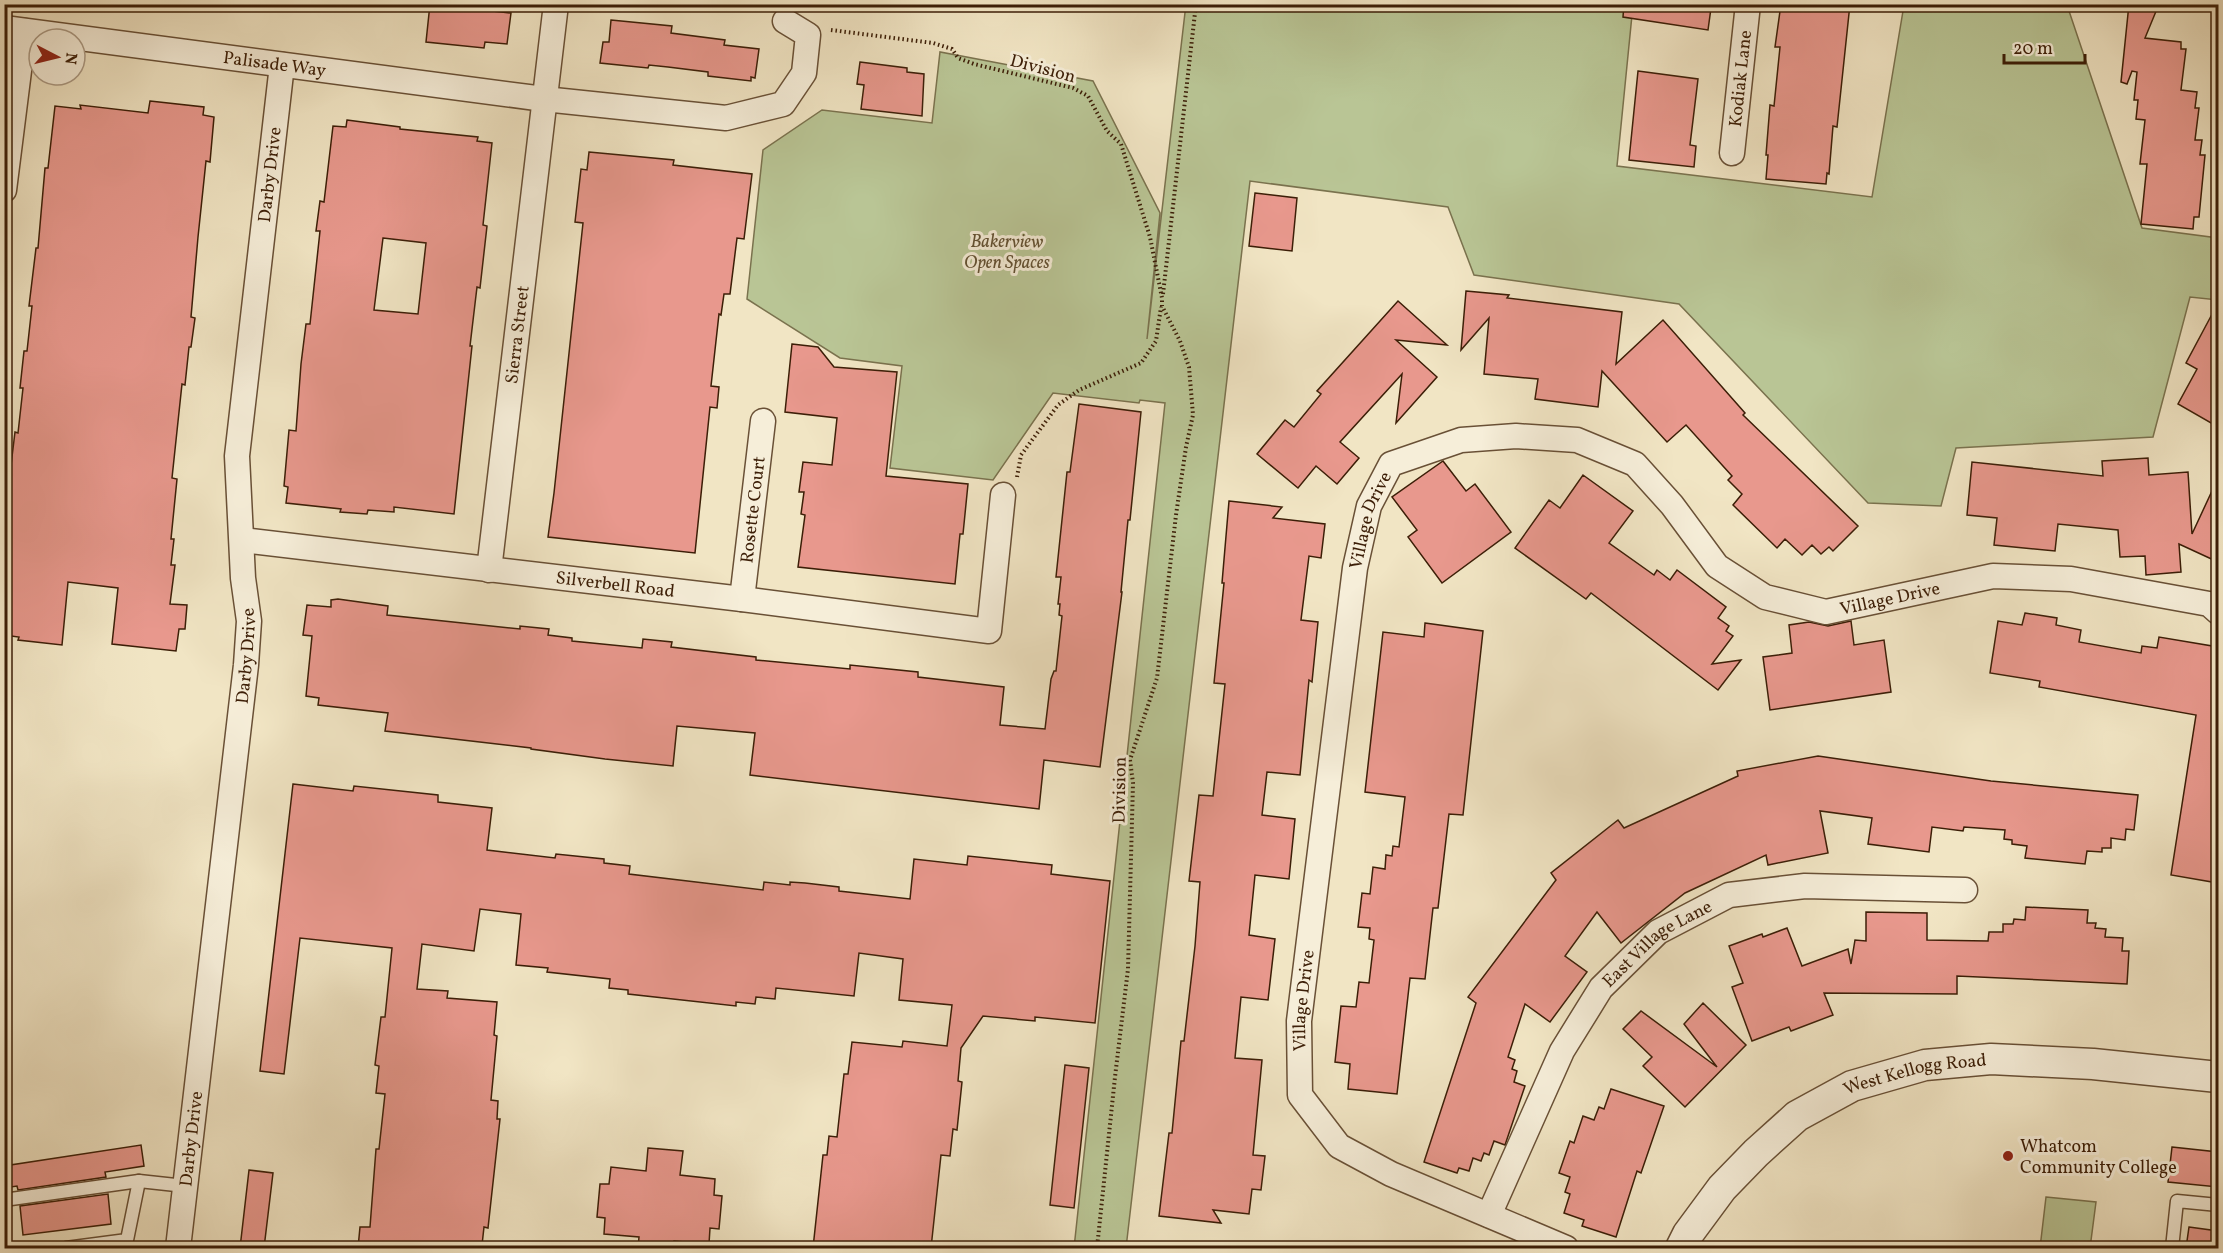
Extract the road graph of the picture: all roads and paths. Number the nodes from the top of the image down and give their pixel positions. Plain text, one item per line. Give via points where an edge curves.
1 (556, 4) edge
2 (1196, 4) edge
3 (1748, 4) edge
4 (785, 21) dead end
5 (14, 30) edge
6 (808, 35) junction
7 (282, 65) junction
8 (544, 99) junction
9 (1732, 153) dead end
10 (4, 190) edge
11 (1162, 306) junction
12 (763, 421) dead end
13 (1003, 495) joint
14 (242, 540) junction
15 (489, 570) junction
16 (742, 599) junction
17 (2218, 612) edge
18 (1965, 890) dead end
19 (2218, 1077) edge
20 (139, 1181) junction
21 (185, 1186) junction
22 (4, 1200) edge
23 (2218, 1205) edge
24 (1489, 1215) junction
25 (66, 1248) edge
26 (178, 1248) edge
27 (1097, 1248) edge
28 (1566, 1248) edge
29 (1681, 1248) edge
30 (2172, 1248) edge

1 - 8 street
2 - 11 path, Division
3 - 9 street, Kodiak Lane
4 - 6 street
5 - 7 street, Palisade Way
5 - 10 street
6 - 8 street, Palisade Way via 804,73 783,104 726,118
6 - 11 path, Division via 824,29 933,43 952,49 958,58 974,64 1073,88 1088,96 1107,131 1121,144 1149,237
7 - 8 street, Palisade Way
7 - 14 street, Darby Drive via 237,456
8 - 15 street, Sierra Street
11 - 13 path, Division via 1156,340 1141,363 1079,390 1058,405 1021,455 1017,483
11 - 27 path, Division via 1189,368 1193,414 1176,515 1157,678 1130,760 1133,783 1128,969
12 - 16 street, Rosette Court
13 - 16 street, Silverbell Road via 989,631
14 - 15 street, Silverbell Road
14 - 21 street, Darby Drive via 249,621 246,665
15 - 16 street, Silverbell Road
17 - 24 street, Village Drive via 2209,604 2071,579 1993,576 1826,612 1765,597 1717,566 1672,505 1635,464 1577,440 1516,436 1461,440 1391,464 1369,506 1355,568 1299,1021 1300,1095 1339,1146 1391,1174
18 - 24 street, East Village Lane via 1805,886 1729,895 1658,932 1601,988 1562,1051
19 - 29 street, West Kellogg Road via 2093,1064 1991,1059 1925,1065 1852,1086 1797,1116 1756,1153 1722,1188
20 - 21 lane
20 - 22 lane
20 - 25 lane via 127,1240
21 - 26 street, Darby Drive
23 - 30 lane via 2176,1201
24 - 28 street, Village Drive

